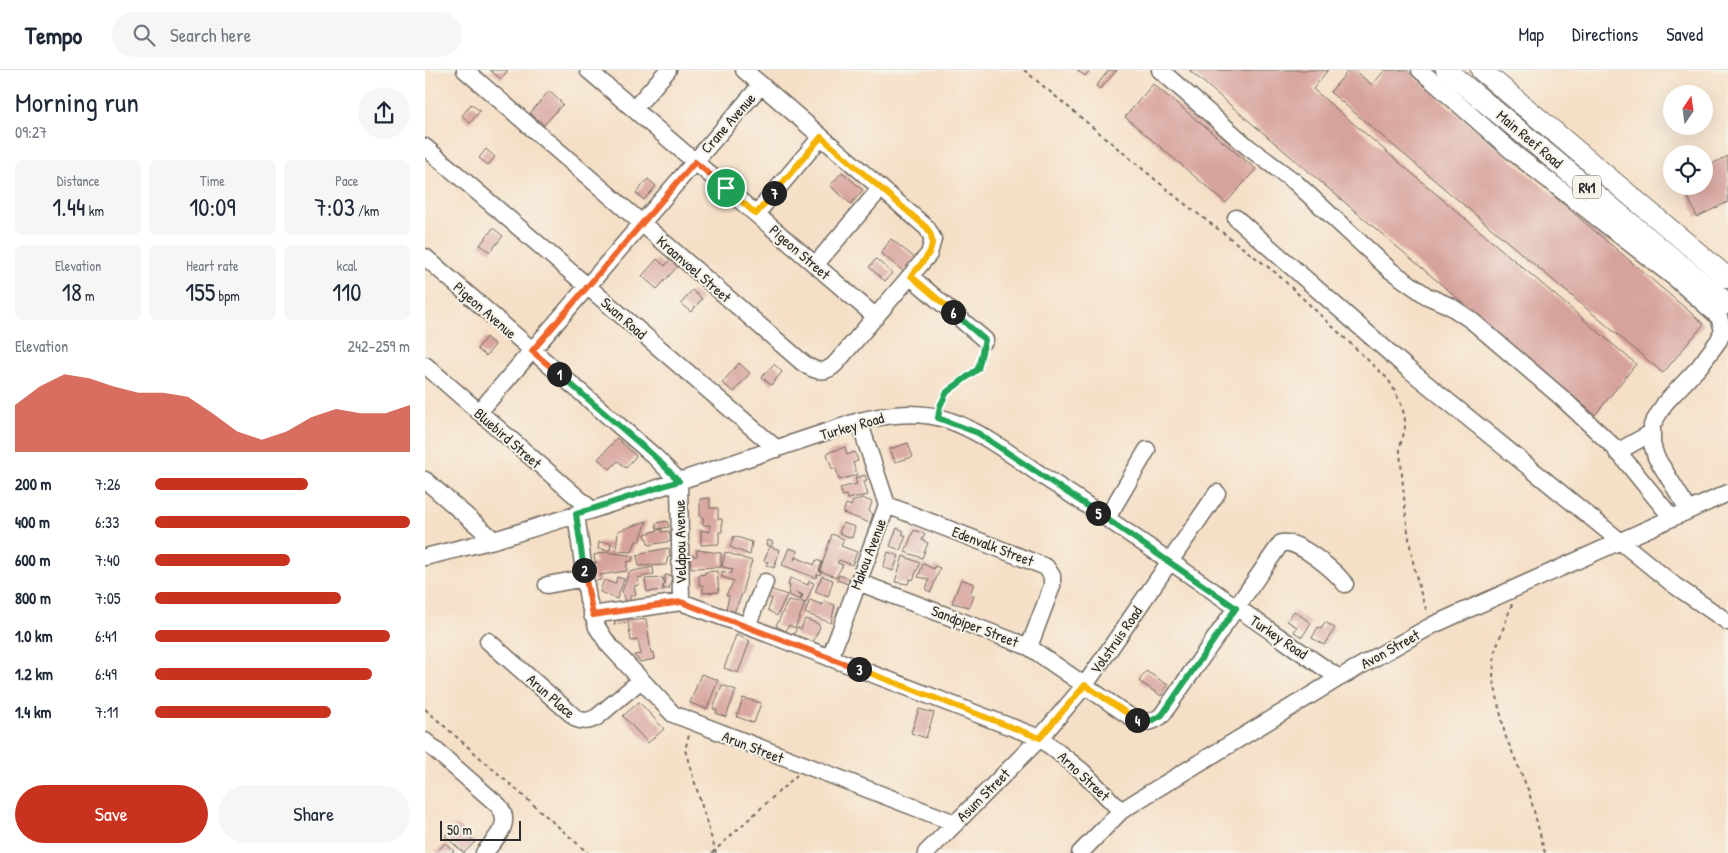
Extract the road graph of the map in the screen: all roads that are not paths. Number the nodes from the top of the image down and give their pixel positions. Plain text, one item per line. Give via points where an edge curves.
1 (465, 70) edge
2 (588, 70) edge
3 (668, 70) edge
4 (744, 70) edge
5 (1160, 70) edge
6 (1420, 70) edge
7 (1446, 70) edge
8 (1481, 70) edge
9 (761, 85) junction
10 (1519, 102) junction
11 (634, 109) junction
12 (1504, 118) junction
13 (821, 137) junction
14 (425, 147) edge
15 (695, 162) junction
16 (881, 188) junction
17 (756, 214) junction
18 (1235, 218) dead end
19 (641, 223) junction
20 (425, 258) edge
21 (815, 265) junction
22 (911, 276) junction
23 (1728, 278) edge
24 (587, 286) junction
25 (1728, 304) edge
26 (876, 317) junction
27 (985, 340) road end
28 (532, 351) junction
29 (425, 365) edge
30 (479, 412) junction
31 (859, 421) junction
32 (1651, 433) junction
33 (777, 450) junction
34 (1147, 450) dead end
35 (1617, 452) junction
36 (425, 480) edge
37 (679, 481) junction
38 (1217, 493) dead end
39 (1728, 493) edge
40 (887, 505) junction
41 (1688, 509) junction
42 (584, 512) junction
43 (1107, 518) junction
44 (1672, 518) junction
45 (495, 540) junction
46 (1619, 541) junction
47 (425, 557) edge
48 (1169, 563) junction
49 (585, 578) junction
50 (765, 582) dead end
51 (858, 582) junction
52 (1345, 584) dead end
53 (547, 585) dead end
54 (681, 602) junction
55 (1236, 608) junction
56 (593, 615) junction
57 (1728, 622) edge
58 (747, 626) junction
59 (488, 640) dead end
60 (1029, 647) junction
61 (830, 658) junction
62 (1339, 678) junction
63 (641, 680) junction
64 (1085, 685) junction
65 (1040, 738) junction
66 (425, 741) edge
67 (1121, 812) junction
68 (955, 823) junction
69 (483, 853) edge
70 (926, 853) edge
71 (1080, 853) edge

1 - 19 street, Kraanvoel Street
2 - 11 street, Pigeon Street
3 - 11 street
4 - 9 street
5 - 35 street via 1248,147 1295,182 1390,270 1427,296 1471,320 1561,397
6 - 32 street via 1515,154 1677,280 1719,317 1723,330 1719,340 1665,403 1655,417
7 - 12 main road, Main Reef Road / R41
8 - 10 main road, Main Reef Road / R41
9 - 13 street
9 - 15 street, Crane Avenue
10 - 12 main road
10 - 23 main road, Main Reef Road / R41
11 - 15 street, Pigeon Street
12 - 25 main road, Main Reef Road / R41
13 - 16 street
13 - 17 street
14 - 24 street, Swan Road
15 - 17 street, Pigeon Street
15 - 19 street, Crane Avenue
16 - 21 street
16 - 22 street via 931,233 933,245 929,254
17 - 21 street, Pigeon Street
18 - 46 street via 1407,368
19 - 24 street, Crane Avenue
19 - 26 street, Kraanvoel Street via 816,371 833,366
20 - 28 street, Pigeon Avenue
21 - 26 street, Pigeon Street
22 - 26 street
22 - 27 street
24 - 28 street, Crane Avenue
24 - 33 street, Swan Road
28 - 30 street, Crane Avenue
28 - 37 street, Pigeon Avenue
29 - 30 street, Bluebird Street
30 - 42 street, Bluebird Street
31 - 33 street, Turkey Road
31 - 40 street, Makou Avenue
31 - 43 street, Turkey Road via 902,414 938,418 978,433
32 - 35 street
32 - 41 street via 1655,457
33 - 37 street, Turkey Road
34 - 43 street
35 - 44 street
36 - 45 street
37 - 42 street, Turkey Road
37 - 54 street, Veldpou Avenue
38 - 48 street, Volstruis Road
39 - 41 street, Avon Street
40 - 51 street, Makou Avenue
40 - 60 street, Edenvalk Street via 1046,567 1052,576 1052,586
41 - 44 street, Avon Street
42 - 45 street, Turkey Road
42 - 49 street, Arun Street
43 - 48 street, Turkey Road
44 - 46 street, Avon Street
45 - 47 street, Turkey Road
46 - 57 street via 1674,585
46 - 62 street, Avon Street via 1433,625
48 - 55 street, Turkey Road
48 - 64 street, Volstruis Road
49 - 53 street
49 - 56 street, Arun Street
50 - 58 street
51 - 60 street, Sandpiper Street
51 - 61 street, Makou Avenue
52 - 55 street via 1329,567 1286,542 1277,546
54 - 56 street, Arno Street
54 - 58 street, Arno Street
55 - 62 street, Turkey Road
55 - 64 street, Sandpiper Street via 1157,720 1145,722 1132,718
56 - 63 street, Arun Street via 608,644
58 - 61 street, Arno Street
59 - 63 street, Arun Place via 583,722 597,717
60 - 64 street, Sandpiper Street
61 - 65 street, Arno Street
62 - 67 street, Avon Street
63 - 68 street, Arun Street via 673,714 692,723
64 - 65 street, Volstruis Road
65 - 67 street, Arno Street via 1081,771
65 - 68 street, Asum Street
66 - 69 street via 503,813 502,831
67 - 71 street, Avon Street
68 - 70 street, Asum Street

